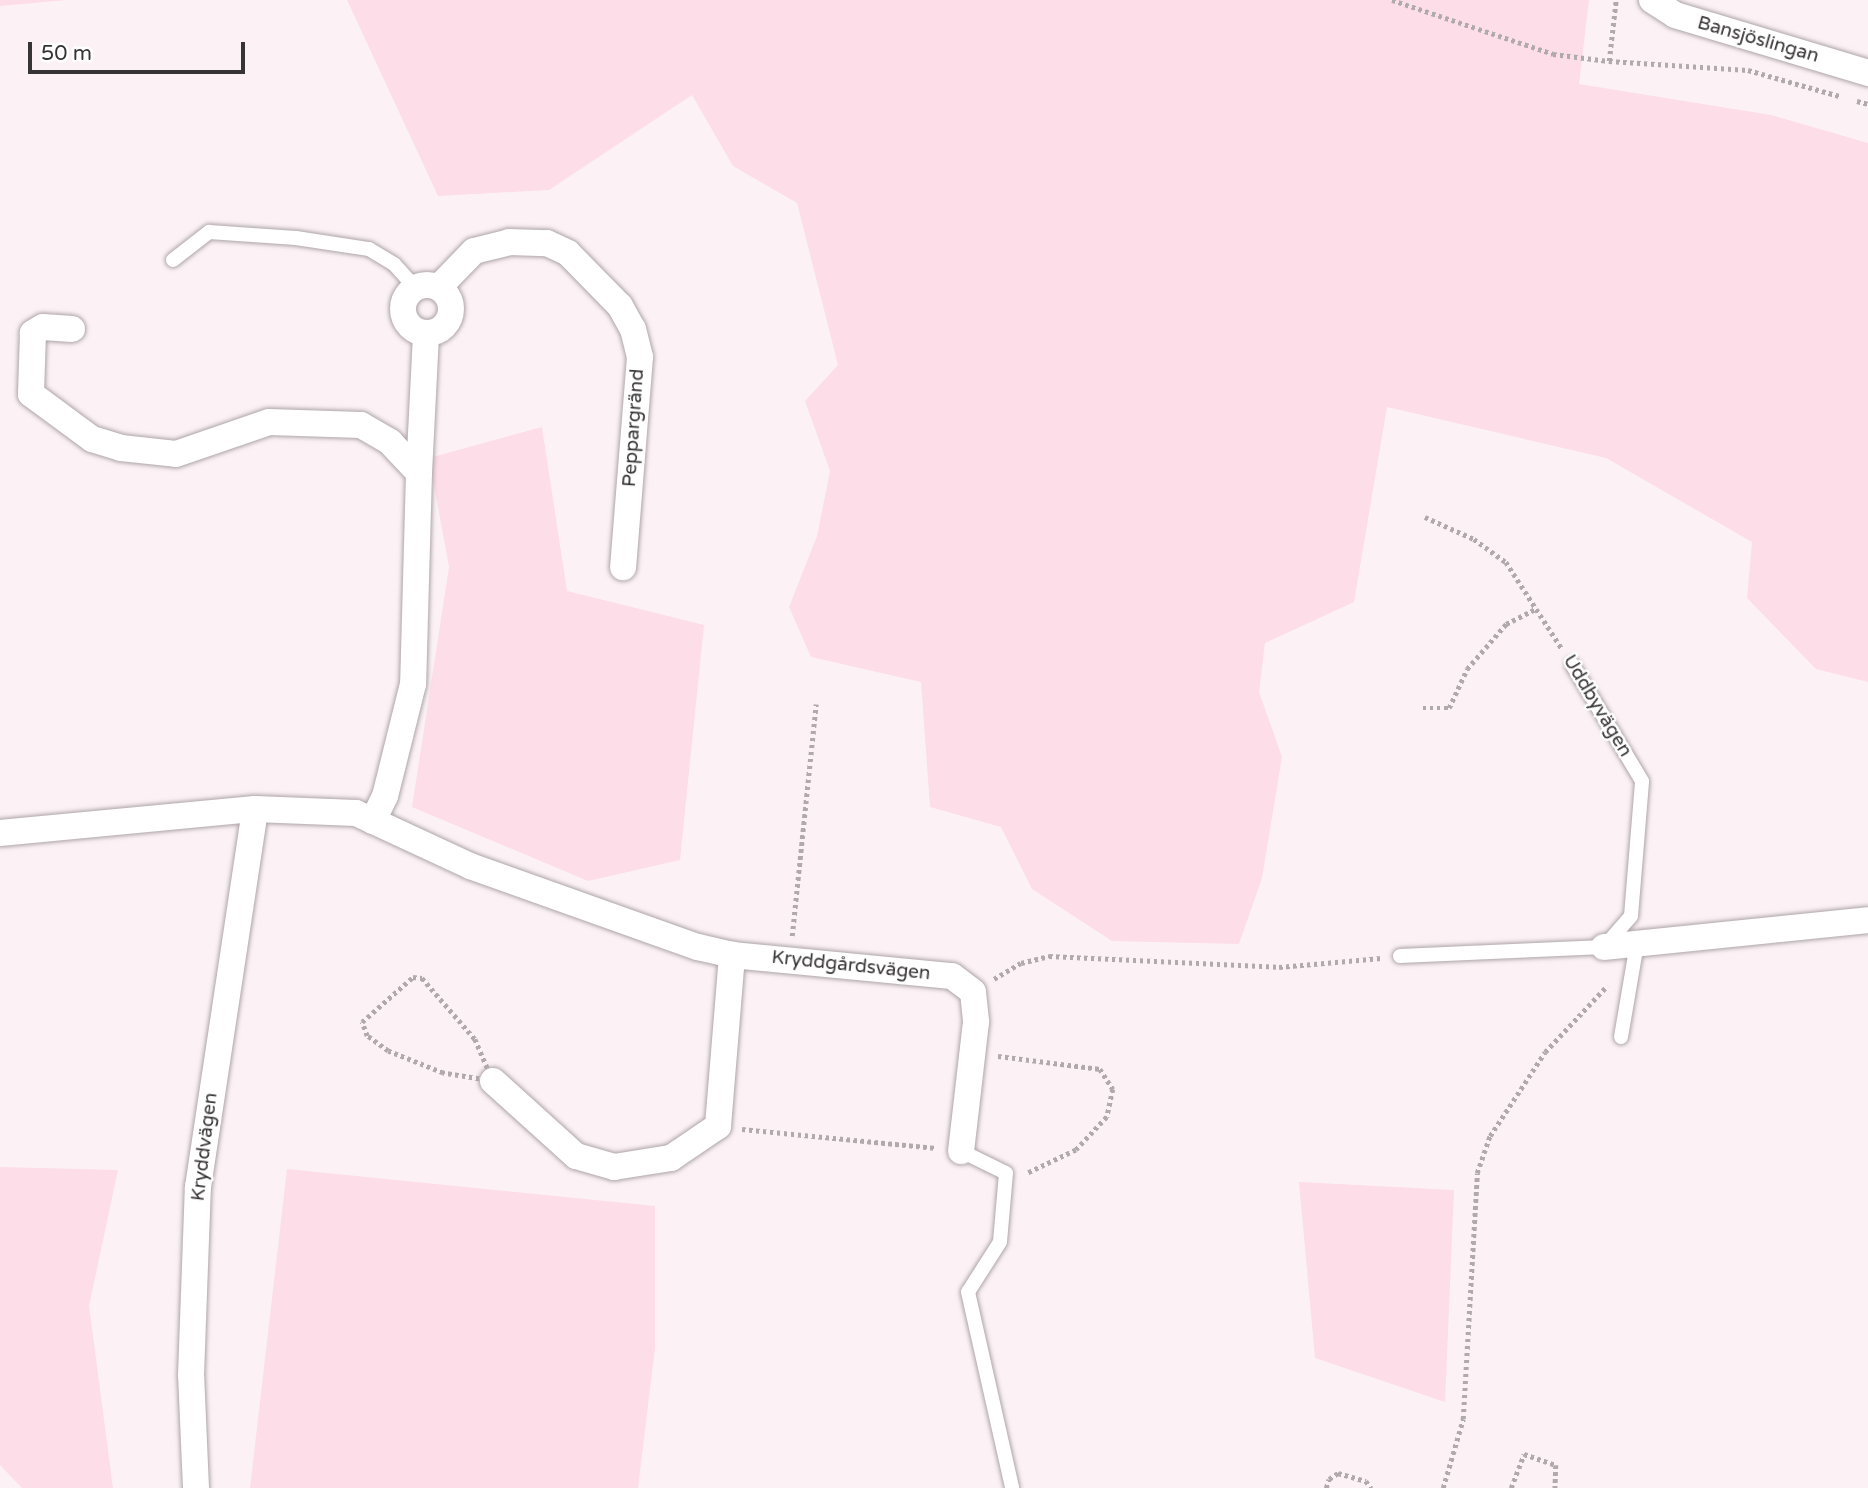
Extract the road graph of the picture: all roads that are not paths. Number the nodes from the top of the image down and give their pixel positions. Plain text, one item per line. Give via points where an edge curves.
1 (1651, 0) edge
2 (1868, 73) edge
3 (173, 260) dead end
4 (427, 287) junction
5 (72, 328) dead end
6 (426, 333) junction
7 (419, 473) junction
8 (623, 567) dead end
9 (1572, 664) road end
10 (255, 809) junction
11 (373, 821) junction
12 (0, 833) edge
13 (1868, 920) edge
14 (1637, 943) junction
15 (1604, 947) junction
16 (732, 955) junction
17 (1401, 956) road end
18 (1621, 1037) dead end
19 (493, 1081) road end
20 (961, 1151) joint
21 (196, 1488) edge
22 (1012, 1488) edge

1 - 2 street, Bansjöslingan via 1675,15
3 - 4 lane via 209,232 309,239 369,249
4 - 6 street via 403,303 409,326
4 - 6 street via 448,296 450,317 443,327
4 - 8 street, Peppargränd via 474,251 509,242 547,243 568,253 620,306 633,329 640,357
5 - 7 street via 43,327 33,333 31,394 92,439 121,448 176,454 268,422 361,425 390,443
6 - 7 street
7 - 11 street via 413,684 385,796
9 - 15 lane, Uddbyvägen via 1642,781 1631,916
10 - 11 street via 356,813
10 - 12 street
10 - 21 street, Kryddvägen via 198,1187 191,1375
11 - 16 street, Kryddgårdsvägen via 470,866
13 - 14 street
14 - 15 street
14 - 18 lane
15 - 17 lane
16 - 19 street via 718,1126 671,1158 646,1165 600,1165 576,1156
16 - 20 street, Kryddgårdsvägen via 952,976 973,992 973,1054
20 - 22 lane via 1006,1172 1000,1242 968,1292

